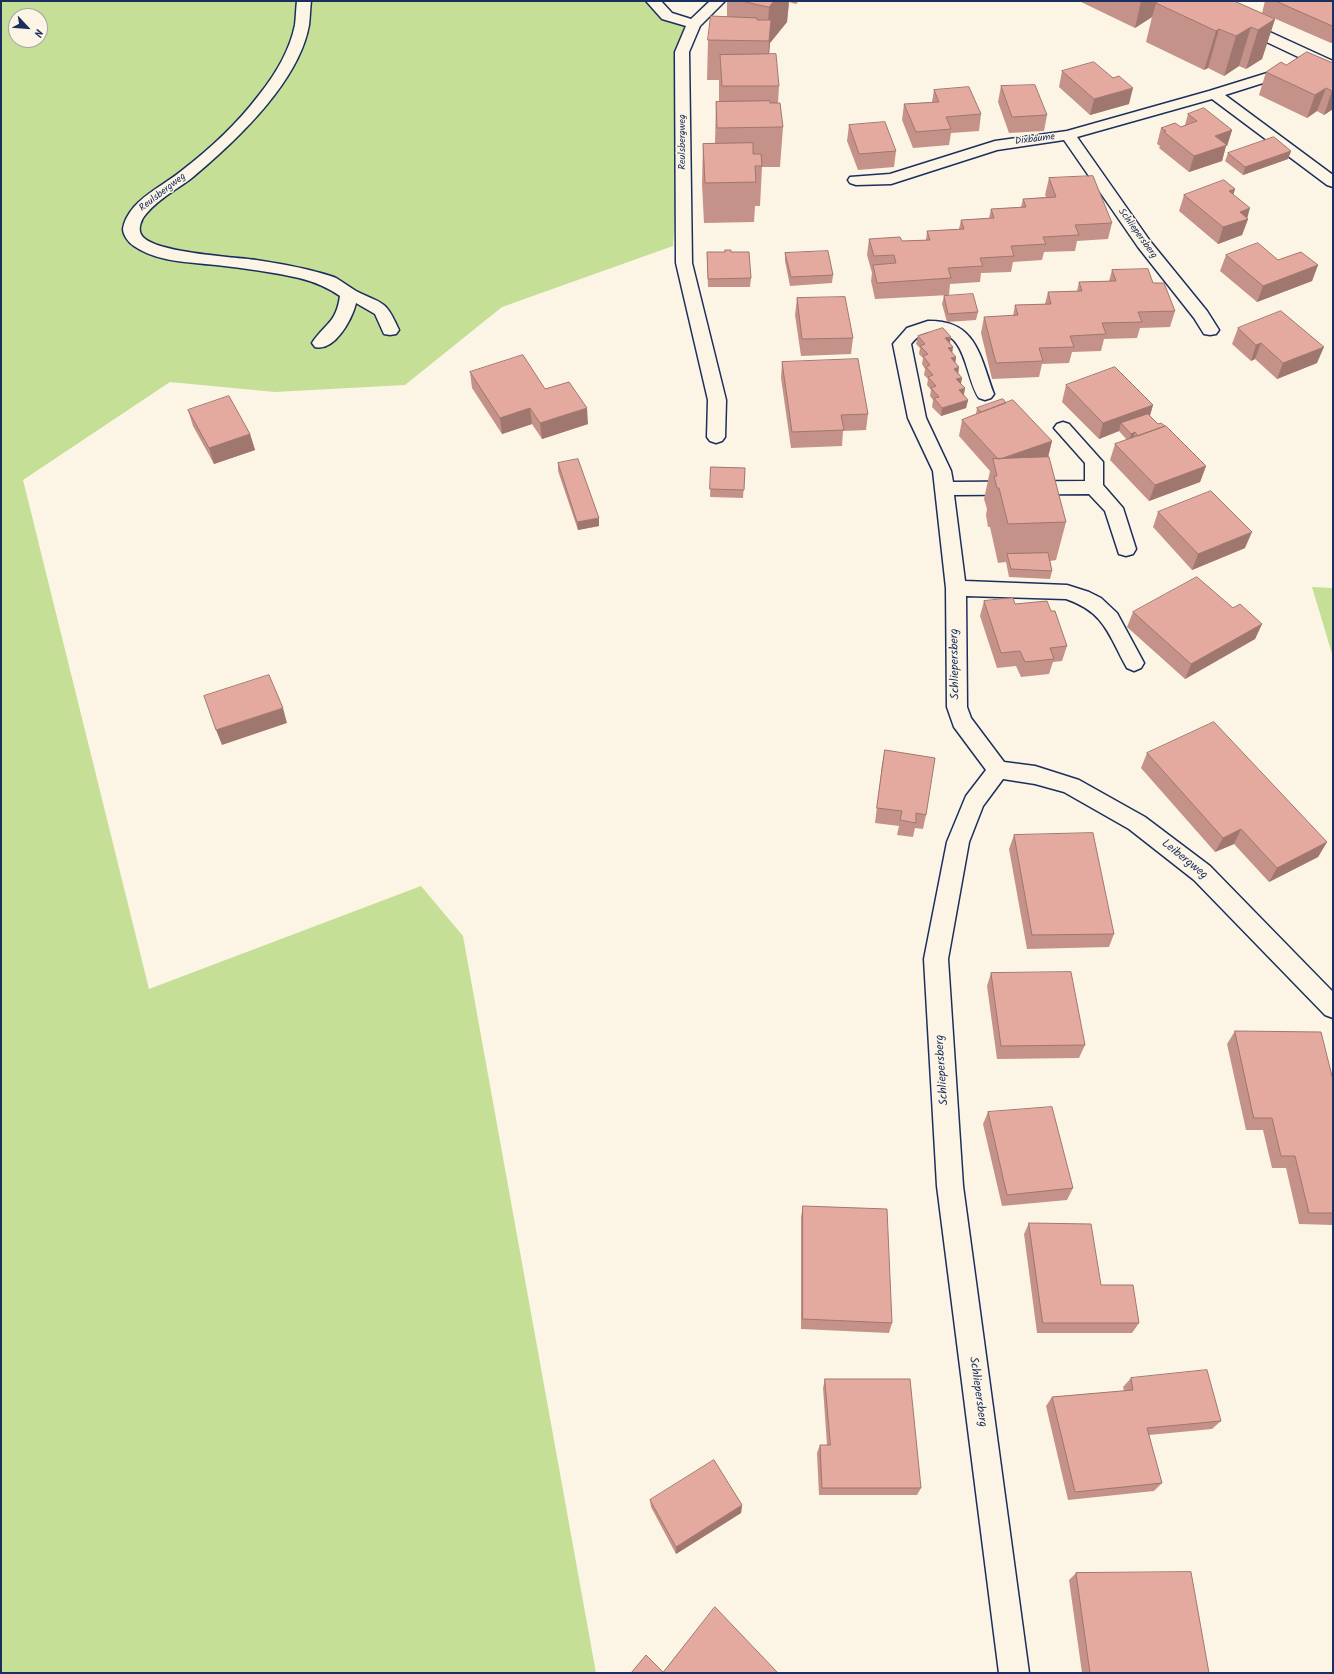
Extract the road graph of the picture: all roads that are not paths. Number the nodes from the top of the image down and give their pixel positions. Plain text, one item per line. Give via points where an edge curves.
1 (304, 1) edge
2 (653, 1) edge
3 (718, 1) edge
4 (1190, 1) edge
5 (694, 24) junction
6 (1316, 60) junction
7 (1333, 66) edge
8 (1214, 94) junction
9 (1068, 135) junction
10 (856, 180) dead end
11 (1333, 182) edge
12 (349, 294) junction
13 (390, 330) dead end
14 (1210, 330) dead end
15 (321, 343) dead end
16 (985, 394) dead end
17 (1064, 428) dead end
18 (716, 436) dead end
19 (1094, 487) junction
20 (944, 489) junction
21 (1126, 549) dead end
22 (956, 588) junction
23 (1134, 663) dead end
24 (998, 770) junction
25 (1333, 1008) edge
26 (1014, 1673) edge

1 - 12 street, Reulsbergweg via 299,39 270,91 238,130 186,175 145,205 136,215 132,235 140,242 178,255 298,272 328,280
2 - 5 street via 667,16
3 - 5 street, Reulsbergweg
4 - 6 street
5 - 18 street, Reulsbergweg via 682,52 684,263 717,400
6 - 7 street
6 - 8 street, Dixbäume
8 - 9 street, Dixbäume
8 - 11 street
9 - 10 street, Dixbäume via 995,146 891,179
9 - 14 street, Schliepersberg via 1144,244
12 - 13 street, Reulsbergweg via 380,309
12 - 15 street via 348,306 339,326
16 - 20 street, Schliepersberg via 962,336 946,328 933,327 915,330 902,344 917,418 942,471
17 - 19 street via 1094,462
19 - 20 street
19 - 21 street via 1114,508
20 - 22 street, Schliepersberg
22 - 23 street via 1067,592 1078,595 1104,609
22 - 24 street, Schliepersberg via 957,707 961,721
24 - 25 street, Leibergweg via 1035,775 1071,786 1137,823 1202,873
24 - 26 street, Schliepersberg via 974,802 958,842 936,959 950,1186

